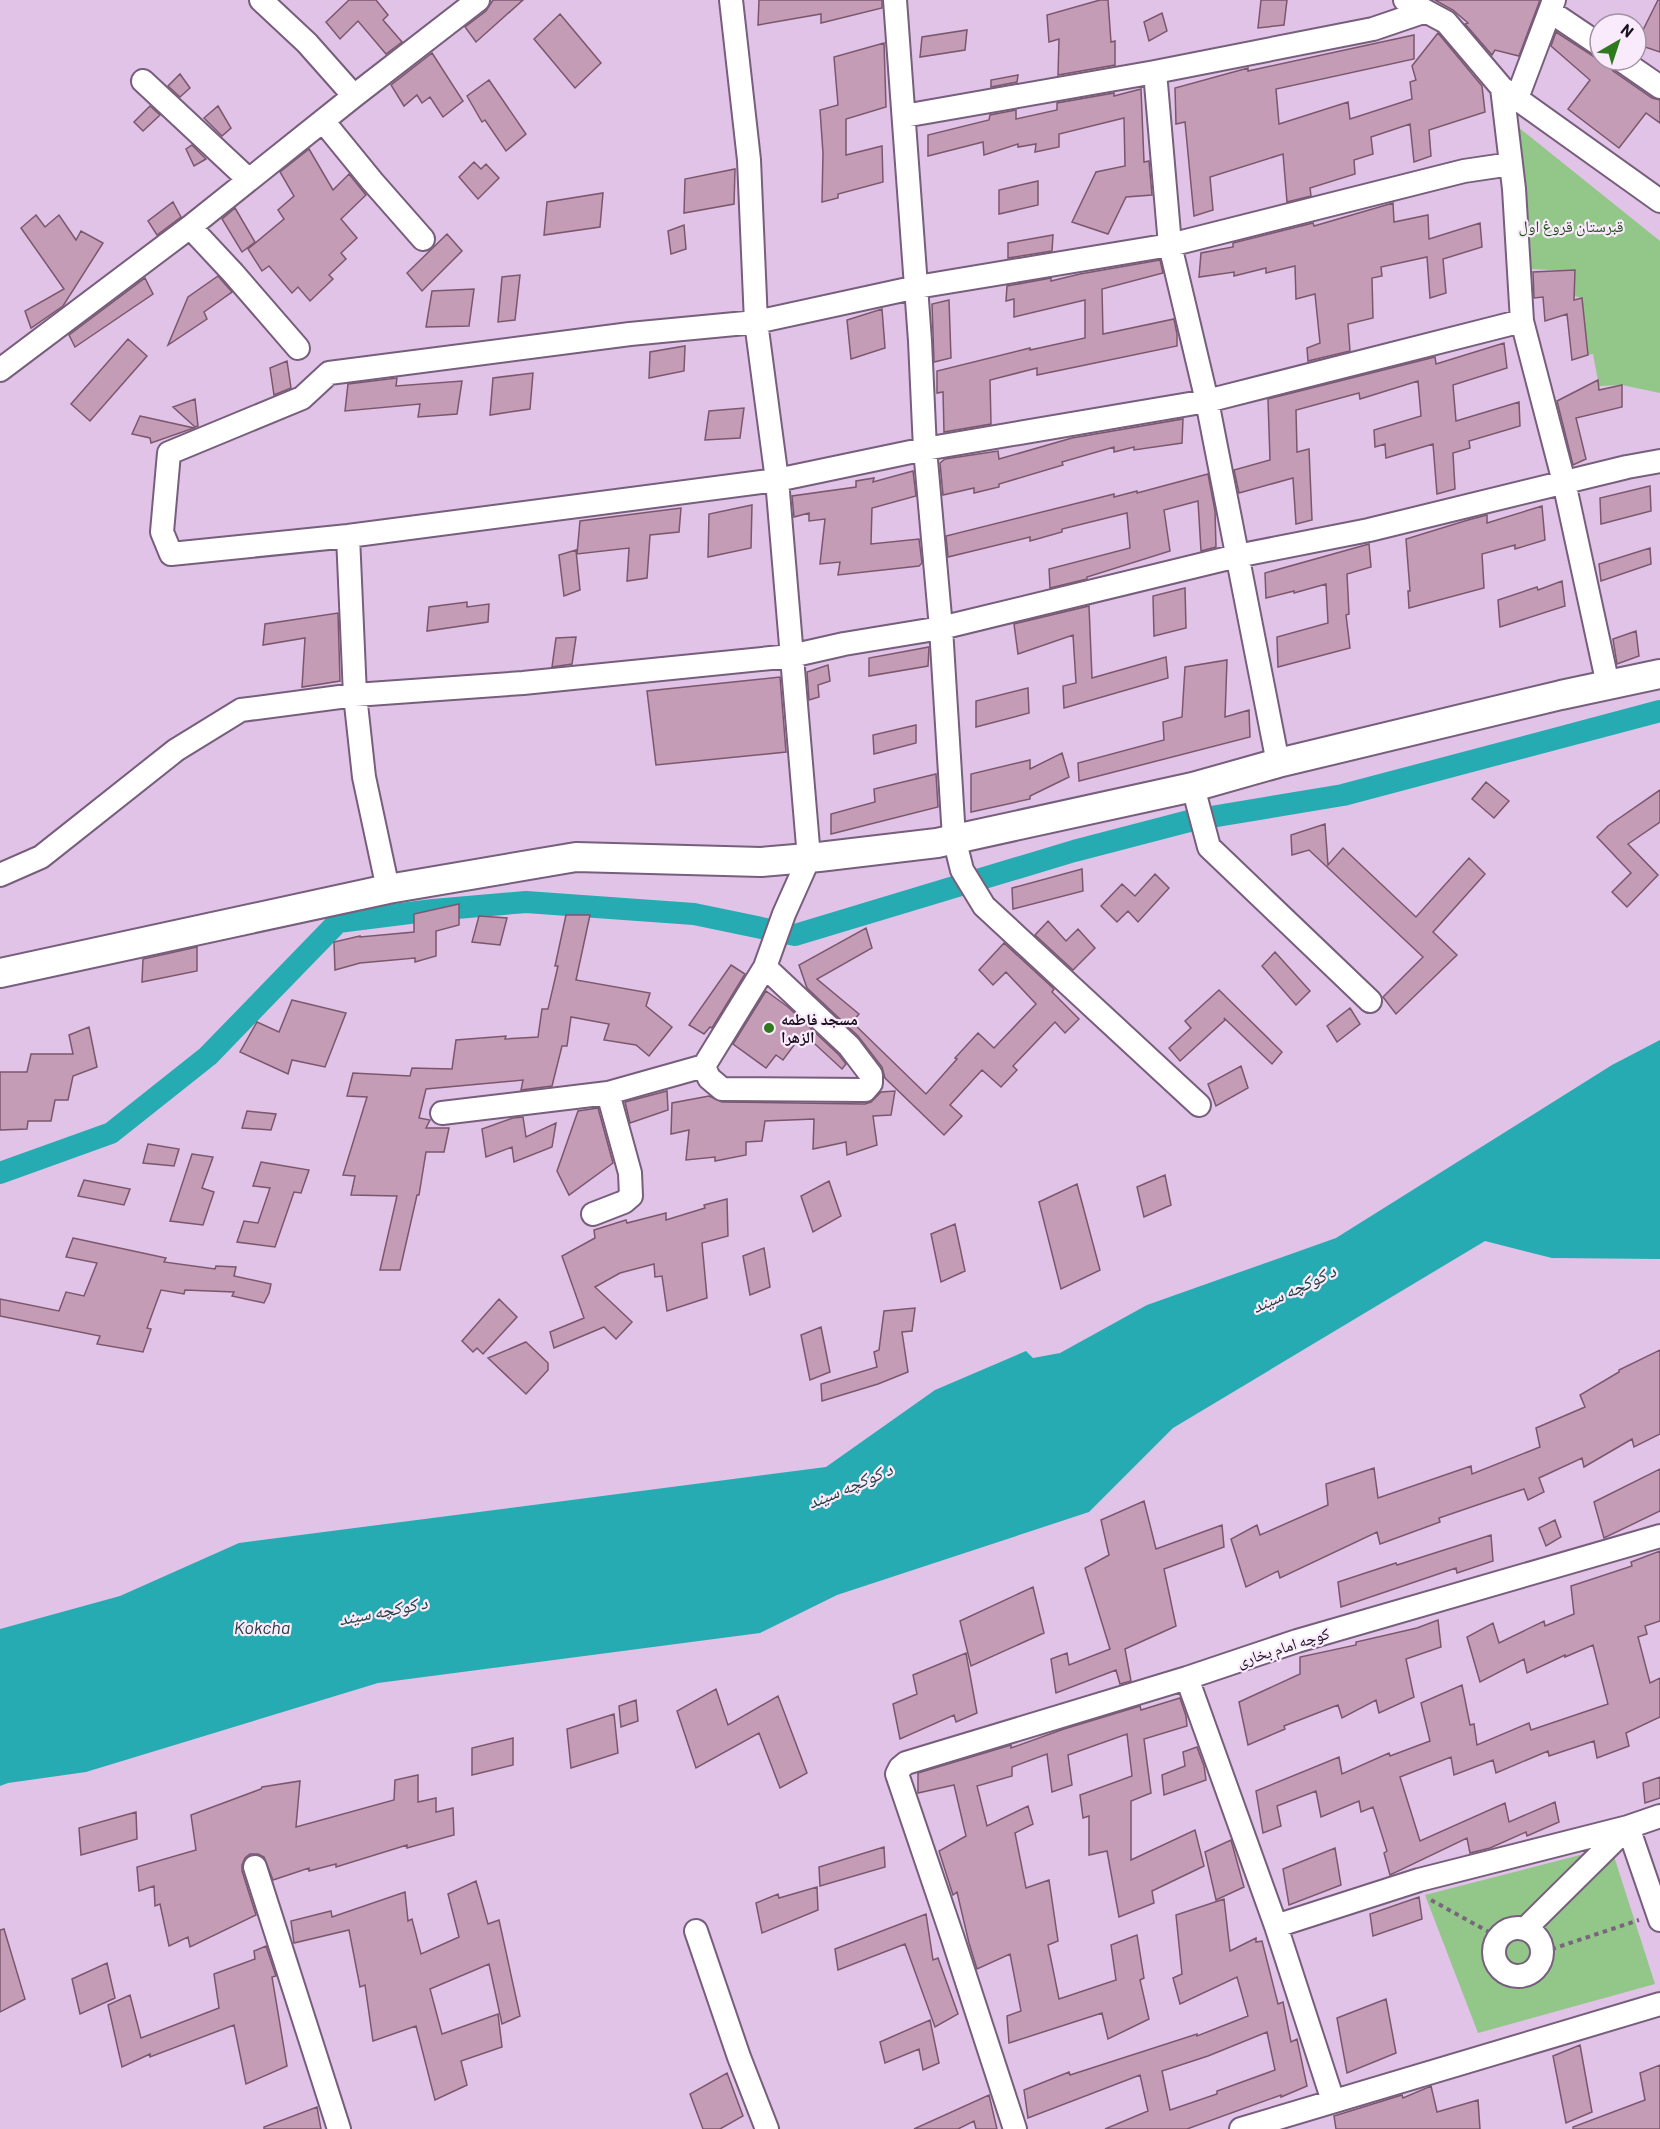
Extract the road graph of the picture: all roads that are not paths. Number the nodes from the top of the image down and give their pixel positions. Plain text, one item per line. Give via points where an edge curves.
1 (261, 0) edge
2 (731, 0) edge
3 (895, 0) edge
4 (1405, 0) edge
5 (466, 4) edge
6 (1553, 6) edge
7 (1426, 11) junction
8 (1588, 35) edge
9 (1155, 72) junction
10 (1638, 72) edge
11 (143, 81) dead end
12 (1660, 87) edge
13 (1510, 93) junction
14 (354, 96) junction
15 (904, 116) junction
16 (323, 121) junction
17 (1511, 164) junction
18 (249, 180) junction
19 (1660, 201) edge
20 (190, 227) junction
21 (423, 239) dead end
22 (1170, 245) junction
23 (917, 287) junction
24 (1522, 321) junction
25 (756, 322) junction
26 (298, 348) dead end
27 (0, 370) edge
28 (1207, 401) junction
29 (925, 449) junction
30 (1660, 461) edge
31 (777, 480) junction
32 (1564, 482) junction
33 (348, 536) junction
34 (1237, 556) junction
35 (941, 628) junction
36 (791, 656) junction
37 (1660, 674) edge
38 (1608, 685) junction
39 (356, 695) junction
40 (1278, 763) junction
41 (1195, 799) junction
42 (954, 838) junction
43 (809, 858) junction
44 (0, 875) edge
45 (388, 889) junction
46 (765, 967) junction
47 (0, 973) edge
48 (1370, 1001) dead end
49 (704, 1066) junction
50 (608, 1093) junction
51 (1199, 1106) dead end
52 (442, 1113) dead end
53 (593, 1214) dead end
54 (1660, 1536) edge
55 (1187, 1678) junction
56 (1660, 1816) edge
57 (1628, 1827) junction
58 (255, 1868) dead end
59 (1659, 1917) edge
60 (1276, 1926) junction
61 (1526, 1928) junction
62 (696, 1931) dead end
63 (1660, 2004) edge
64 (1333, 2101) junction
65 (339, 2129) edge
66 (767, 2129) edge
67 (1015, 2129) edge
68 (1241, 2129) edge

1 - 14 street
2 - 25 street via 749,160
3 - 15 street
4 - 7 street
5 - 14 street
6 - 8 street
6 - 13 street
7 - 9 street via 1373,29
7 - 13 street via 1446,22
9 - 15 street
9 - 22 street
10 - 12 street
11 - 18 street
13 - 17 street
13 - 19 street
14 - 16 street
15 - 23 street
16 - 18 street
16 - 21 street
17 - 22 street via 1464,171
17 - 24 street
18 - 20 street
20 - 26 street
20 - 27 street
22 - 23 street
22 - 28 street
23 - 25 street
23 - 29 street
24 - 28 street
24 - 32 street
25 - 31 street
25 - 33 street via 630,334 329,373 302,398 169,453 162,531 171,554
28 - 29 street
28 - 34 street
29 - 31 street
29 - 35 street
30 - 32 street
31 - 33 street
31 - 36 street
32 - 34 street via 1369,530
32 - 38 street
33 - 39 street
34 - 35 street
34 - 40 street
35 - 36 street
35 - 42 street
36 - 39 street
36 - 43 street
37 - 38 street
38 - 40 street
39 - 44 street via 241,710 176,750 41,857
39 - 45 street via 363,777
40 - 41 street
41 - 42 street
41 - 48 street via 1209,847
42 - 43 street
42 - 51 street via 962,870 984,906
43 - 45 street via 761,862 576,857
43 - 46 street
45 - 47 street
46 - 49 street
46 - 49 street via 849,1046 871,1075 871,1083 865,1090 722,1089 709,1078
49 - 50 street
50 - 52 street
50 - 53 street via 630,1173 631,1196
54 - 55 street, کوچه امام بخاری via 1298,1641
55 - 60 street
55 - 67 street, کوچه امام بخاری via 906,1762 897,1774
56 - 57 street
57 - 59 street
57 - 60 street via 1404,1885
57 - 61 street
58 - 65 street
60 - 64 street
61 - 61 street via 1539,1937 1543,1952 1538,1967 1526,1976 1510,1975 1498,1966 1493,1951 1498,1937 1511,1928
62 - 66 street
63 - 64 street
64 - 68 street

